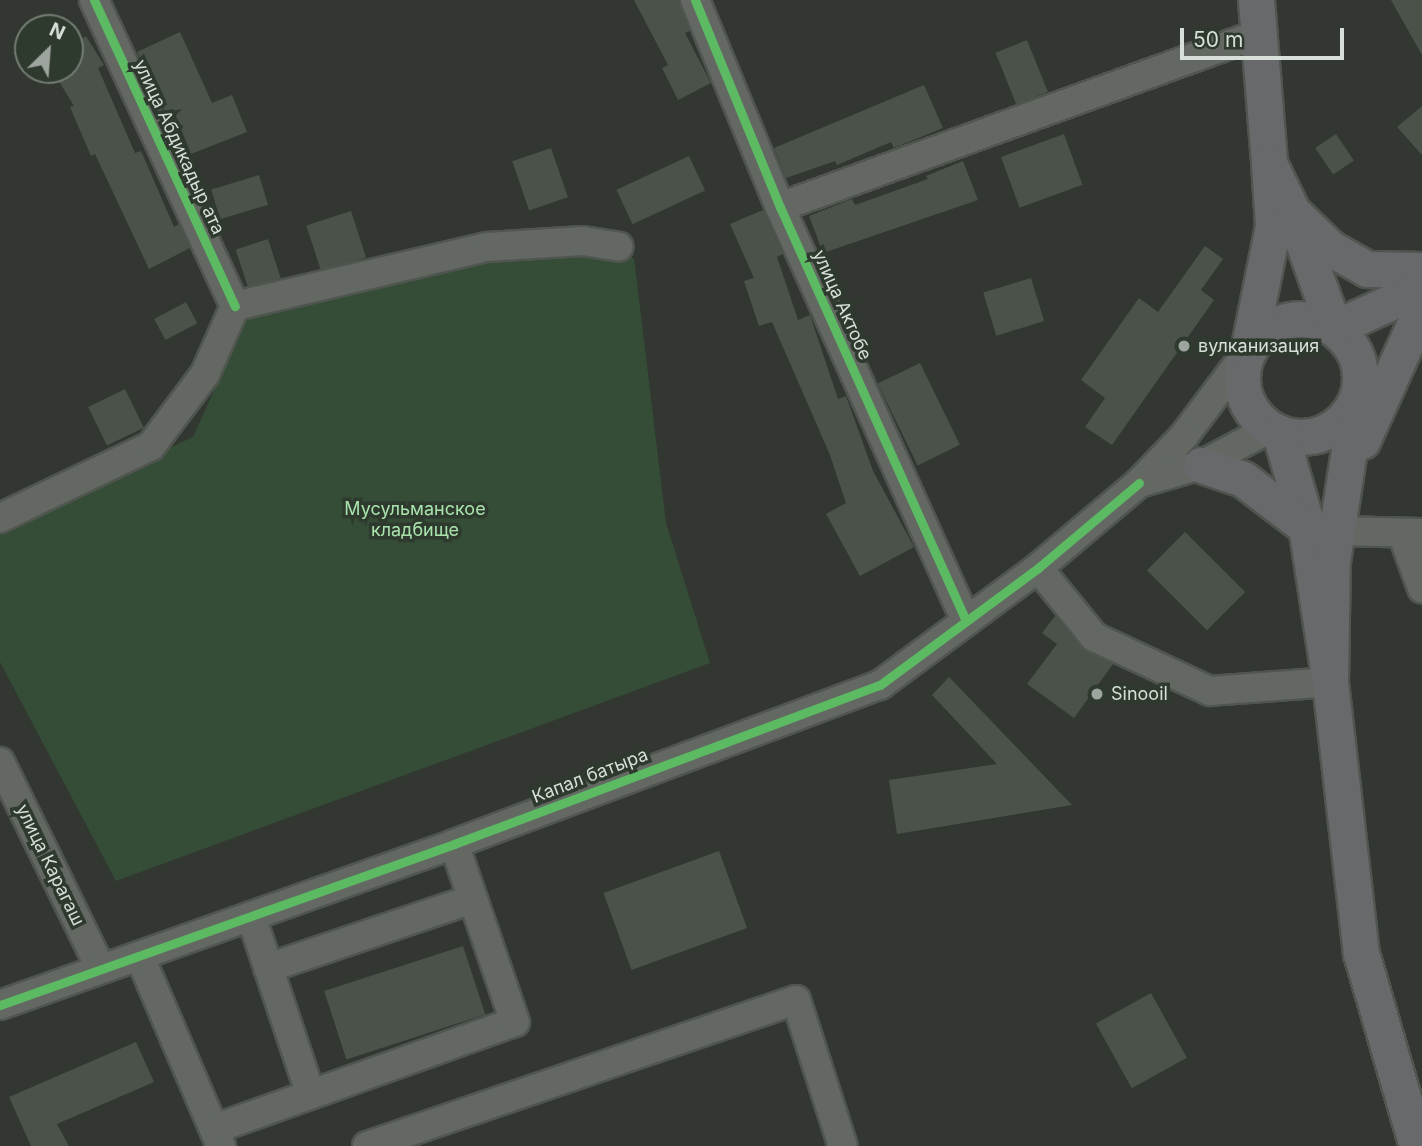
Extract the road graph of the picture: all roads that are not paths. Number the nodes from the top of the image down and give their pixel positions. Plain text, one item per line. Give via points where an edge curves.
1 (94, 0) edge
2 (695, 0) edge
3 (1256, 0) edge
4 (1256, 35) junction
5 (1269, 163) junction
6 (780, 207) junction
7 (1292, 211) junction
8 (619, 247) dead end
9 (1422, 270) edge
10 (1422, 304) edge
11 (235, 306) junction
12 (1334, 328) junction
13 (1248, 351) junction
14 (1358, 389) junction
15 (1275, 431) junction
16 (1201, 465) junction
17 (1139, 483) junction
18 (1344, 483) junction
19 (0, 518) edge
20 (1322, 529) junction
21 (1412, 533) edge
22 (1038, 568) junction
23 (1422, 589) edge
24 (966, 621) junction
25 (1330, 682) junction
26 (0, 762) edge
27 (454, 844) junction
28 (473, 899) junction
29 (251, 916) junction
30 (140, 957) junction
31 (268, 968) junction
32 (101, 969) junction
33 (0, 1005) edge
34 (310, 1092) junction
35 (217, 1138) edge
36 (367, 1146) edge
37 (843, 1146) edge
38 (1417, 1146) edge

1 - 11 street, улица Абдикадыр ата
2 - 6 street, улица Актобе
3 - 4 main road
4 - 5 main road
4 - 6 street
5 - 7 main road
5 - 13 main road via 1273,226
6 - 24 street, улица Актобе
7 - 9 main road via 1331,248 1367,270
7 - 12 main road
8 - 11 street via 583,241 487,247
10 - 12 main road
10 - 14 main road
10 - 18 main road
11 - 19 street via 205,374 151,446
12 - 13 main road via 1297,319 1278,324
12 - 14 main road via 1357,360
13 - 15 main road via 1243,390 1250,409
13 - 17 street, Капал батыра via 1184,436
14 - 15 main road via 1334,427 1298,437
14 - 18 main road
15 - 16 street, Капал батыра
15 - 20 main road
16 - 17 street, Капал батыра
16 - 20 main road via 1242,479
17 - 22 street, Капал батыра
18 - 20 main road
20 - 21 street
20 - 25 main road
21 - 23 street
22 - 24 street, Капал батыра
22 - 25 street via 1094,637 1210,691
24 - 27 street, Капал батыра via 880,685
25 - 38 main road via 1361,953
26 - 32 street, улица Карагаш
27 - 28 street
27 - 29 street, Капал батыра
28 - 31 street
28 - 34 street via 515,1021
29 - 30 street, Капал батыра
29 - 31 street
30 - 32 street, Капал батыра
30 - 35 street
31 - 34 street
32 - 33 street, Капал батыра
34 - 35 street
36 - 37 street via 796,1000

